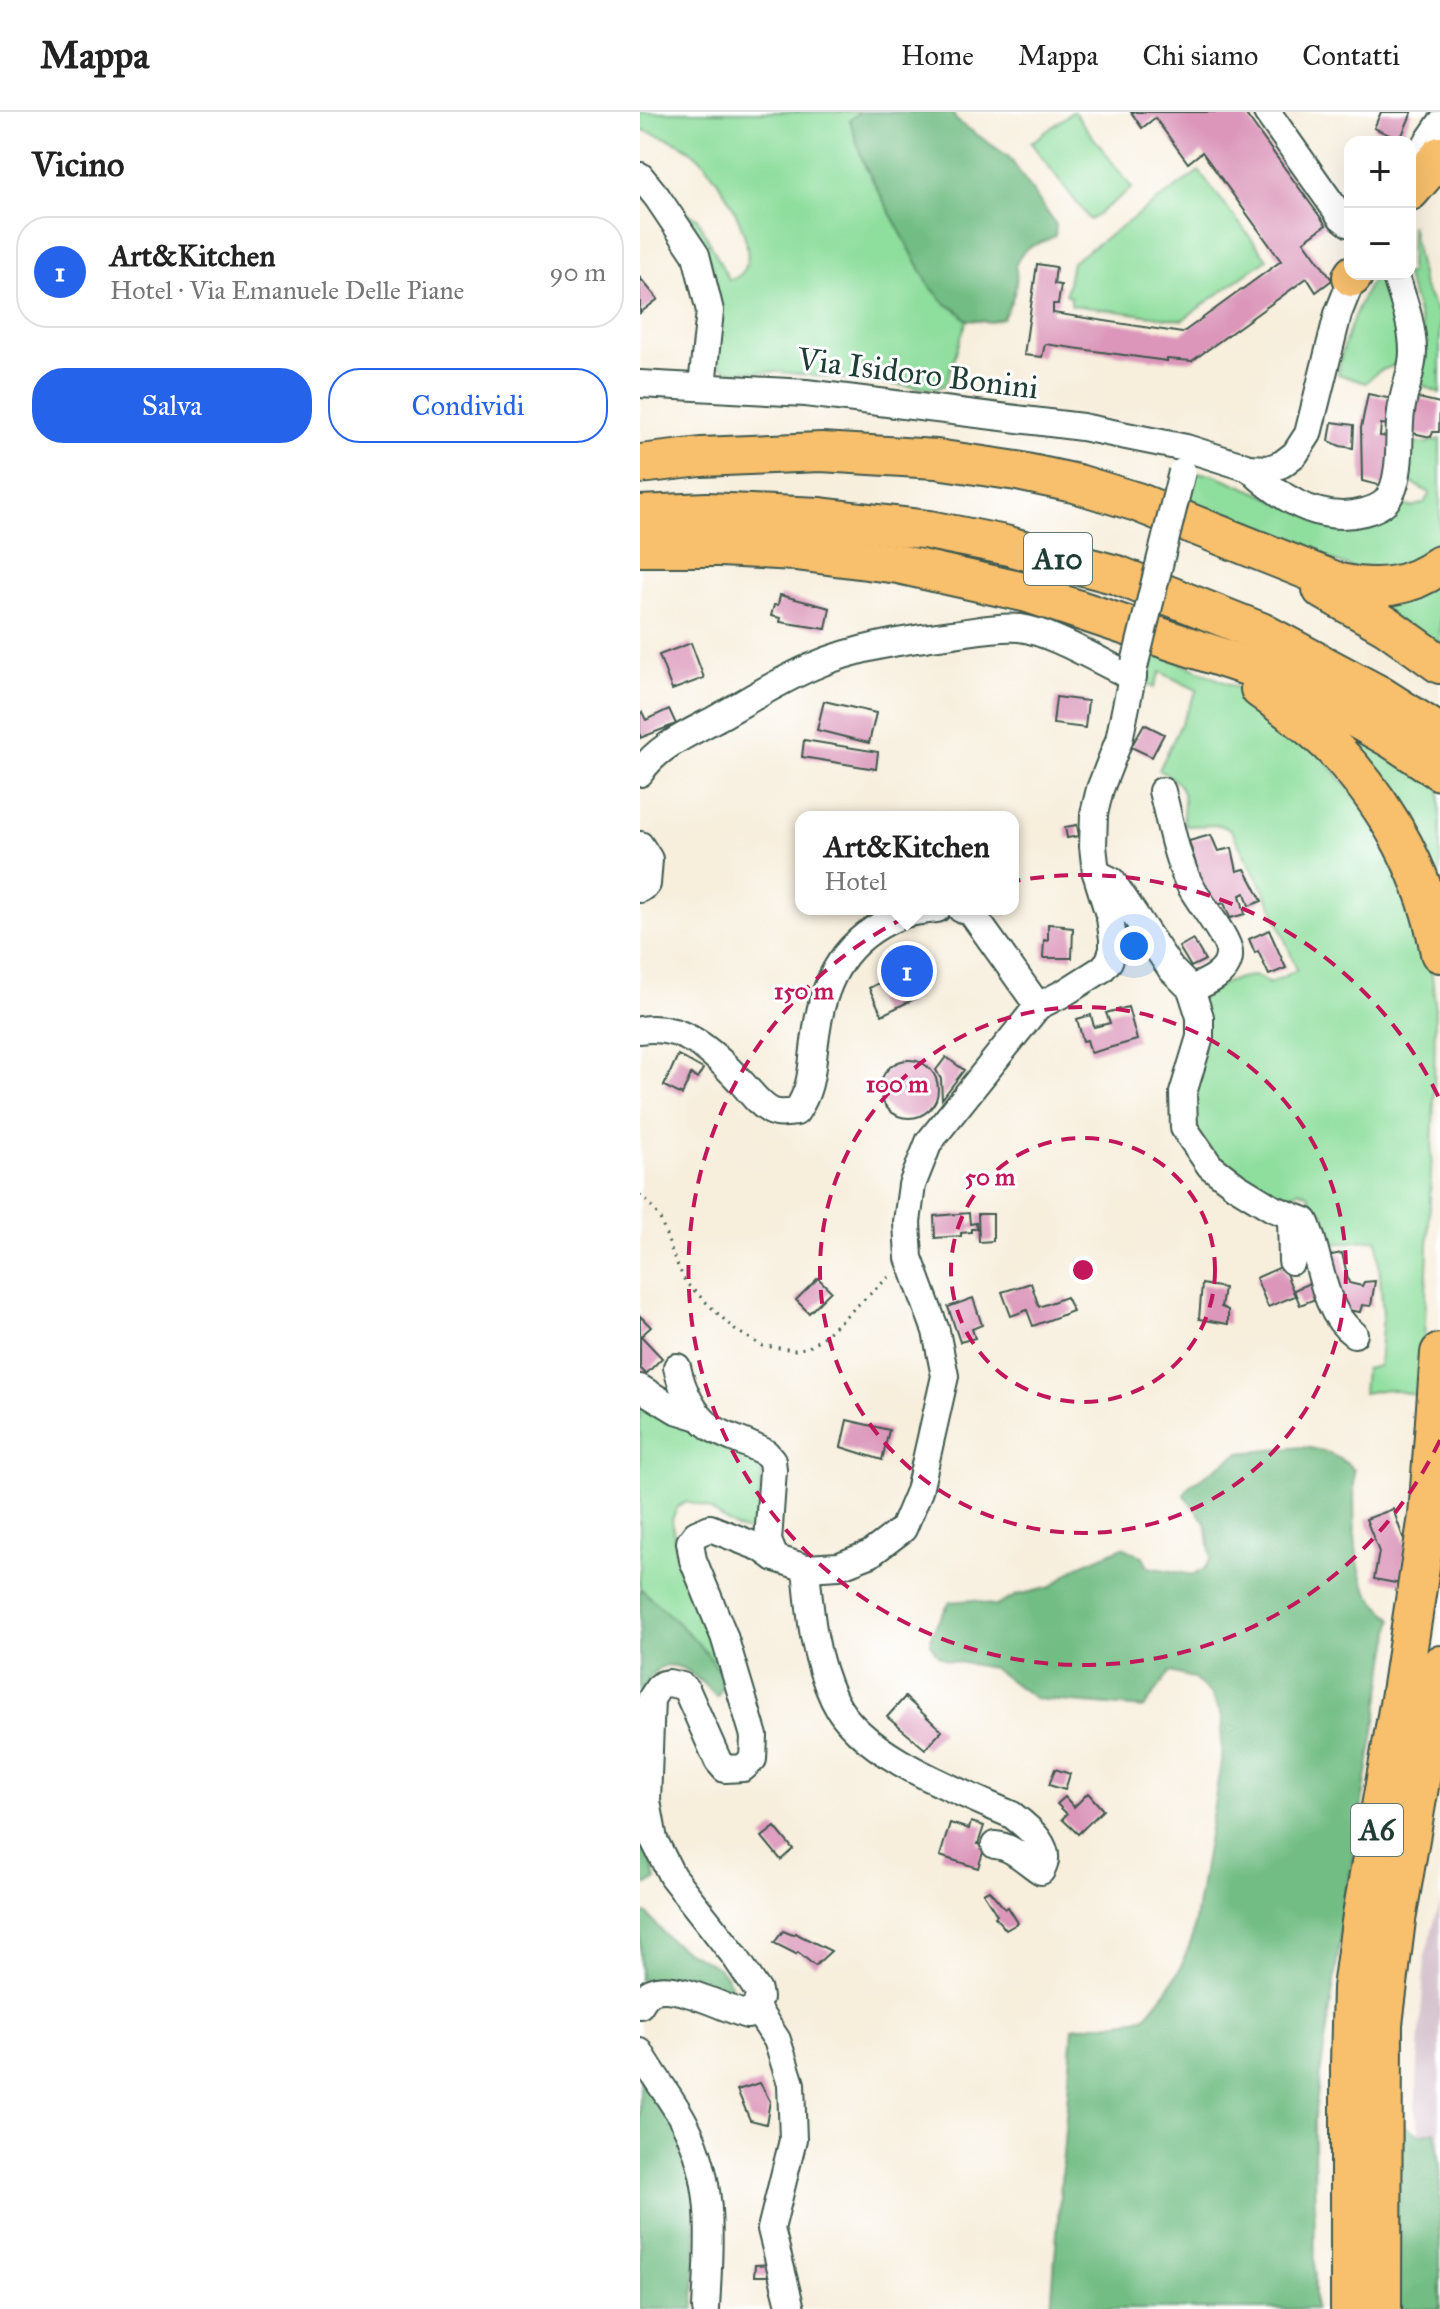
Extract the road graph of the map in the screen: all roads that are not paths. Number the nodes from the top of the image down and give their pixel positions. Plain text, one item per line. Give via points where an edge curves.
1 (1267, 112) edge
2 (1440, 124) edge
3 (1440, 156) edge
4 (1416, 159) edge
5 (640, 176) edge
6 (1416, 184) edge
7 (1344, 219) edge
8 (1351, 280) edge
9 (1397, 280) edge
10 (640, 384) edge
11 (702, 386) junction
12 (1184, 460) junction
13 (640, 464) edge
14 (1249, 468) junction
15 (640, 492) edge
16 (640, 515) edge
17 (1246, 546) junction
18 (640, 547) edge
19 (1440, 565) edge
20 (1173, 643) junction
21 (1440, 664) edge
22 (1134, 670) junction
23 (1440, 706) edge
24 (1440, 734) edge
25 (1440, 771) edge
26 (640, 773) edge
27 (1162, 791) dead end
28 (640, 845) edge
29 (1096, 873) junction
30 (640, 889) edge
31 (901, 915) edge
32 (973, 915) edge
33 (1440, 953) edge
34 (1191, 989) junction
35 (1038, 1006) junction
36 (640, 1030) edge
37 (1291, 1217) junction
38 (1292, 1261) dead end
39 (1354, 1334) dead end
40 (1440, 1353) edge
41 (677, 1367) dead end
42 (640, 1388) edge
43 (699, 1417) junction
44 (1434, 1508) edge
45 (775, 1558) junction
46 (806, 1568) junction
47 (1440, 1665) edge
48 (995, 1845) dead end
49 (640, 2005) edge
50 (756, 2008) junction
51 (640, 2052) edge
52 (1350, 2269) junction
53 (706, 2309) edge
54 (791, 2309) edge
55 (1350, 2309) edge
56 (1363, 2309) edge
57 (1382, 2309) edge

1 - 7 street
2 - 4 street
3 - 6 highway
5 - 11 street via 696,255 710,311
8 - 14 street via 1308,434 1282,464
9 - 14 street via 1411,327 1413,360 1401,407 1397,473 1387,500 1359,514 1324,513 1287,499
10 - 11 street, Via Isidoro Bonini
11 - 12 street, Via Isidoro Bonini via 806,393 1082,427
12 - 14 street, Via Isidoro Bonini
12 - 22 street, bridge
13 - 17 highway, A10 via 821,452 936,459 1078,484
15 - 23 highway, A10 via 820,493 931,506 1010,523 1124,554 1267,609
16 - 24 highway, A10 via 820,517 929,530 1117,575 1261,632
17 - 19 highway via 1361,587 1405,584
17 - 21 highway, A10 via 1387,626
18 - 20 highway, A10 via 796,551 898,564 1028,593
20 - 25 highway, A10 via 1253,668 1317,697
20 - 33 highway via 1253,684 1300,719 1356,774 1400,838 1435,924
22 - 26 street via 1020,628 871,646 810,667 747,701 662,750
22 - 29 street via 1119,740 1094,814
27 - 34 street via 1190,886 1230,951 1218,975
28 - 30 street via 649,859 647,884
29 - 34 street via 1112,881 1171,969
29 - 35 street via 1110,918 1109,961
31 - 36 street via 877,927 838,963 816,1033 810,1085 796,1112 772,1111 704,1046 685,1035
32 - 35 street
34 - 37 street via 1200,1037 1183,1093 1184,1128 1210,1166
35 - 46 street via 929,1142 912,1185 909,1258 936,1331 945,1376 919,1491 903,1529 870,1554 839,1566
37 - 38 street
37 - 39 street via 1305,1221 1331,1307
40 - 44 highway, A6
41 - 43 street
42 - 43 street
43 - 45 street via 772,1460 768,1541
44 - 52 highway, A6 via 1352,1988
45 - 46 street
45 - 50 street via 710,1528 690,1542 754,1736 753,1759 743,1768 725,1769 682,1686 663,1684 651,1699 647,1801 654,1840 672,1876 758,1991
46 - 48 street via 816,1651 834,1702 846,1719 907,1766 1019,1820 1038,1839 1045,1852 1044,1866 1041,1871 1012,1850
47 - 57 highway, A6 via 1383,2024
49 - 50 street via 654,1991 667,1989 747,2015
50 - 54 street via 777,2040 791,2084 793,2140 771,2229
51 - 53 street via 687,2127 704,2176 710,2218
52 - 55 highway, A6
52 - 56 street

